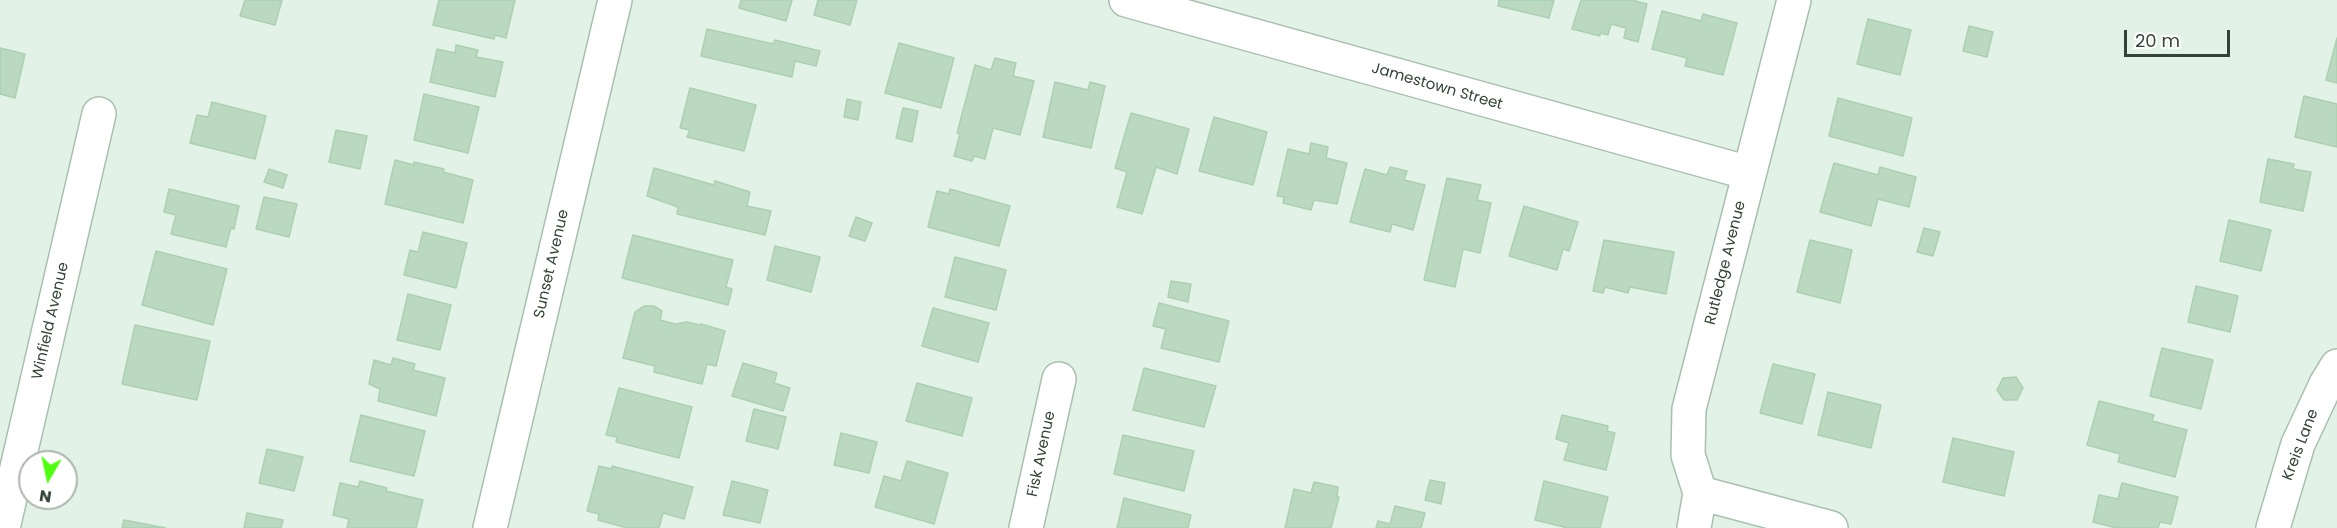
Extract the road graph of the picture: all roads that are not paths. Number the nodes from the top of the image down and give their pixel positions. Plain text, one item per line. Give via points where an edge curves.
1 (615, 0) edge
2 (1126, 0) edge
3 (1794, 0) edge
4 (99, 114) dead end
5 (1749, 173) junction
6 (2337, 366) edge
7 (1059, 379) dead end
8 (1700, 493) junction
9 (3, 528) edge
10 (490, 528) edge
11 (1026, 528) edge
12 (1694, 528) edge
13 (1831, 528) edge
14 (2272, 528) edge

1 - 10 street, Sunset Avenue
2 - 5 street, Jamestown Street
3 - 5 street, Rutledge Avenue
4 - 9 street, Winfield Avenue
5 - 8 street, Rutledge Avenue via 1689,409 1688,455
6 - 14 street, Kreis Lane via 2298,444
7 - 11 street, Fisk Avenue
8 - 12 street, Rutledge Avenue
8 - 13 street

